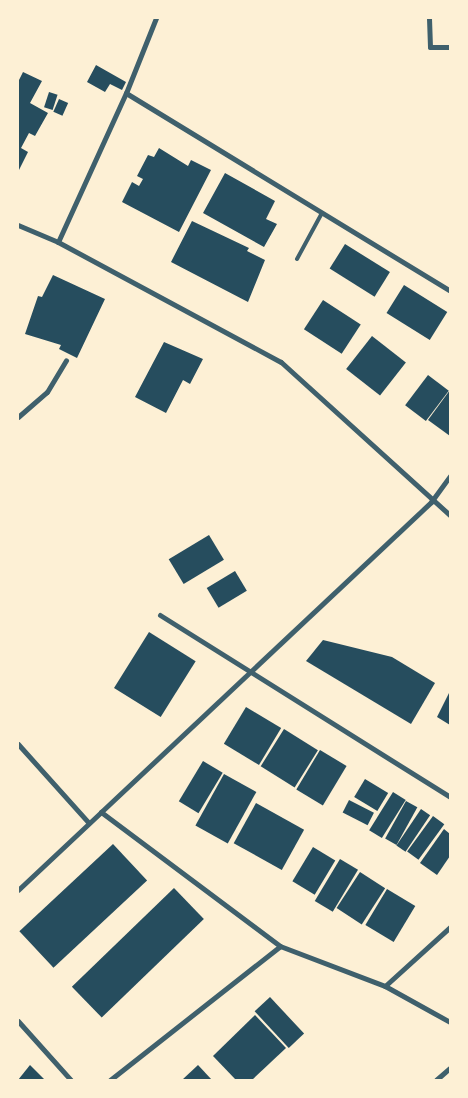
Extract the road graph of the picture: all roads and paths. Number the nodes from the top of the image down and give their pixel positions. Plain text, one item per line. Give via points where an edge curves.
1 (156, 18) edge
2 (429, 18) edge
3 (450, 47) edge
4 (126, 93) junction
5 (322, 213) junction
6 (18, 225) edge
7 (58, 242) junction
8 (297, 259) dead end
9 (450, 291) edge
10 (66, 360) dead end
11 (18, 417) edge
12 (450, 476) edge
13 (431, 502) junction
14 (450, 515) edge
15 (160, 615) dead end
16 (251, 673) junction
17 (18, 744) edge
18 (450, 797) edge
19 (101, 812) junction
20 (89, 823) junction
21 (18, 890) edge
22 (450, 927) edge
23 (280, 946) junction
24 (385, 986) junction
25 (18, 1021) edge
26 (450, 1022) edge
27 (450, 1068) edge
28 (71, 1080) edge
29 (110, 1080) edge
30 (436, 1080) edge

1 - 4 street
2 - 3 street via 430,47
4 - 5 street
4 - 7 street
5 - 8 lane
5 - 9 street
6 - 7 street
7 - 13 street via 281,362
10 - 11 street via 47,392
12 - 13 street
13 - 14 street
13 - 16 street
15 - 16 street
16 - 18 street
16 - 19 street
17 - 20 street
19 - 20 street
19 - 23 street
20 - 21 street
22 - 24 street
23 - 24 street
23 - 29 street
24 - 26 street
25 - 28 street
27 - 30 street

